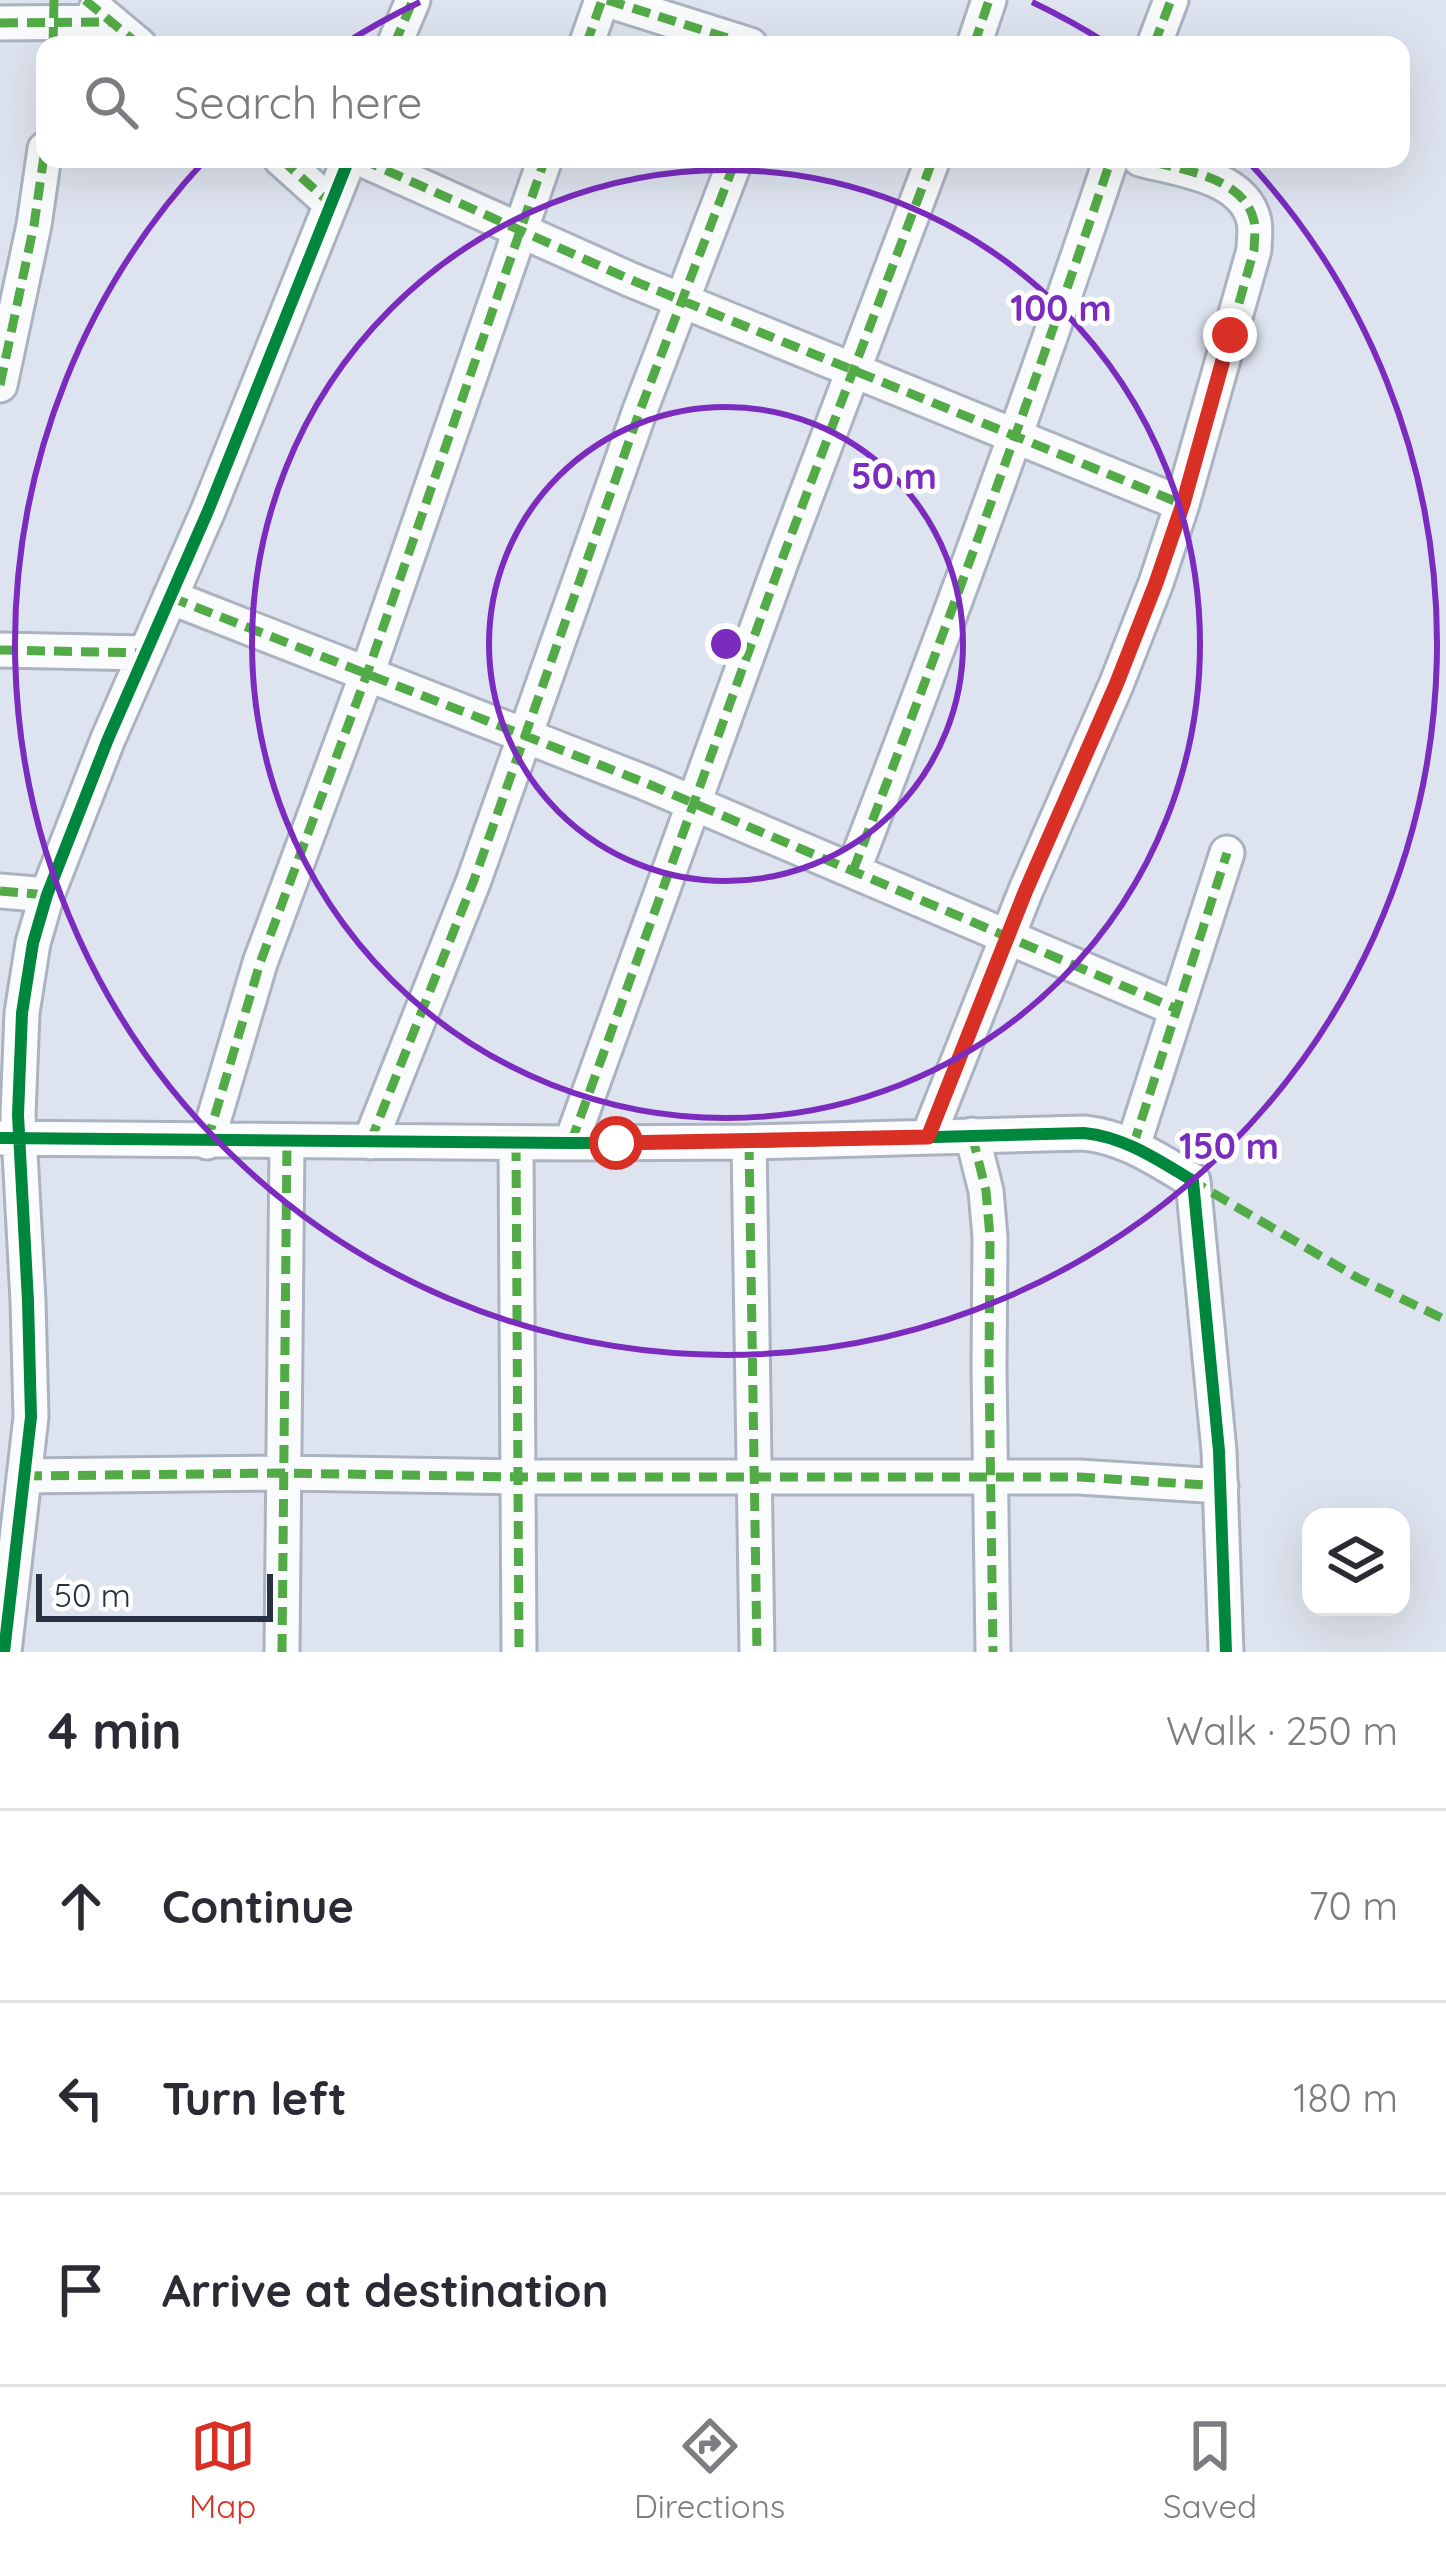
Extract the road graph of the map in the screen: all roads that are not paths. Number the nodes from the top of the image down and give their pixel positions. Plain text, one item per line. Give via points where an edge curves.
1 (412, 0) edge
2 (604, 0) edge
3 (989, 0) edge
4 (1172, 0) edge
5 (98, 11) edge
6 (54, 22) edge
7 (0, 23) edge
8 (128, 36) edge
9 (398, 36) edge
10 (590, 36) edge
11 (721, 36) edge
12 (977, 36) edge
13 (1158, 36) edge
14 (42, 168) edge
15 (291, 168) edge
16 (345, 168) edge
17 (381, 168) edge
18 (542, 168) edge
19 (733, 168) edge
20 (930, 168) edge
21 (1109, 168) edge
22 (1172, 168) edge
23 (331, 204) junction
24 (520, 230) junction
25 (682, 300) junction
26 (854, 369) junction
27 (0, 385) edge
28 (1015, 434) junction
29 (1183, 504) junction
30 (170, 597) junction
31 (0, 650) edge
32 (146, 653) junction
33 (367, 674) junction
34 (525, 736) junction
35 (695, 804) junction
36 (1227, 853) dead end
37 (854, 871) junction
38 (0, 891) edge
39 (47, 895) junction
40 (1007, 938) junction
41 (1178, 1009) junction
42 (972, 1136) junction
43 (928, 1137) junction
44 (10, 1138) edge
45 (207, 1142) junction
46 (286, 1142) junction
47 (370, 1142) junction
48 (749, 1142) junction
49 (516, 1143) junction
50 (571, 1143) junction
51 (1133, 1146) junction
52 (284, 1473) junction
53 (24, 1476) junction
54 (754, 1477) junction
55 (991, 1477) junction
56 (518, 1478) junction
57 (1221, 1486) junction
58 (4, 1652) edge
59 (282, 1652) edge
60 (519, 1652) edge
61 (757, 1652) edge
62 (993, 1652) edge
63 (1226, 1652) edge

1 - 9 street
2 - 10 street
2 - 11 street
3 - 12 street
4 - 13 street
5 - 6 street
5 - 8 street
6 - 7 street
14 - 27 street
15 - 23 street
16 - 23 street
17 - 24 street
18 - 24 street
19 - 25 street
20 - 26 street
21 - 28 street
22 - 29 street via 1219,181 1254,220 1254,250
23 - 30 street
24 - 25 street
24 - 33 street
25 - 26 street
25 - 34 street
26 - 28 street
26 - 35 street
28 - 29 street
28 - 37 street
29 - 40 street
30 - 32 street
30 - 33 street
31 - 32 street
32 - 39 street
33 - 34 street
33 - 45 street via 260,963
34 - 35 street
34 - 47 street
35 - 37 street
35 - 50 street
36 - 41 street
37 - 40 street
38 - 39 street
39 - 44 street via 22,1013
40 - 41 street
40 - 43 street
41 - 51 street
42 - 43 street
42 - 51 street via 1084,1133
42 - 55 street via 990,1237
43 - 48 street
44 - 45 street
44 - 53 street via 28,1301
45 - 46 street
46 - 47 street
46 - 52 street
47 - 49 street
48 - 50 street
48 - 54 street
49 - 50 street
49 - 56 street
51 - 57 street via 1192,1181
52 - 53 street
52 - 56 street
52 - 59 street
53 - 58 street
54 - 55 street
54 - 56 street
54 - 61 street
55 - 57 street
55 - 62 street
56 - 60 street
57 - 63 street

